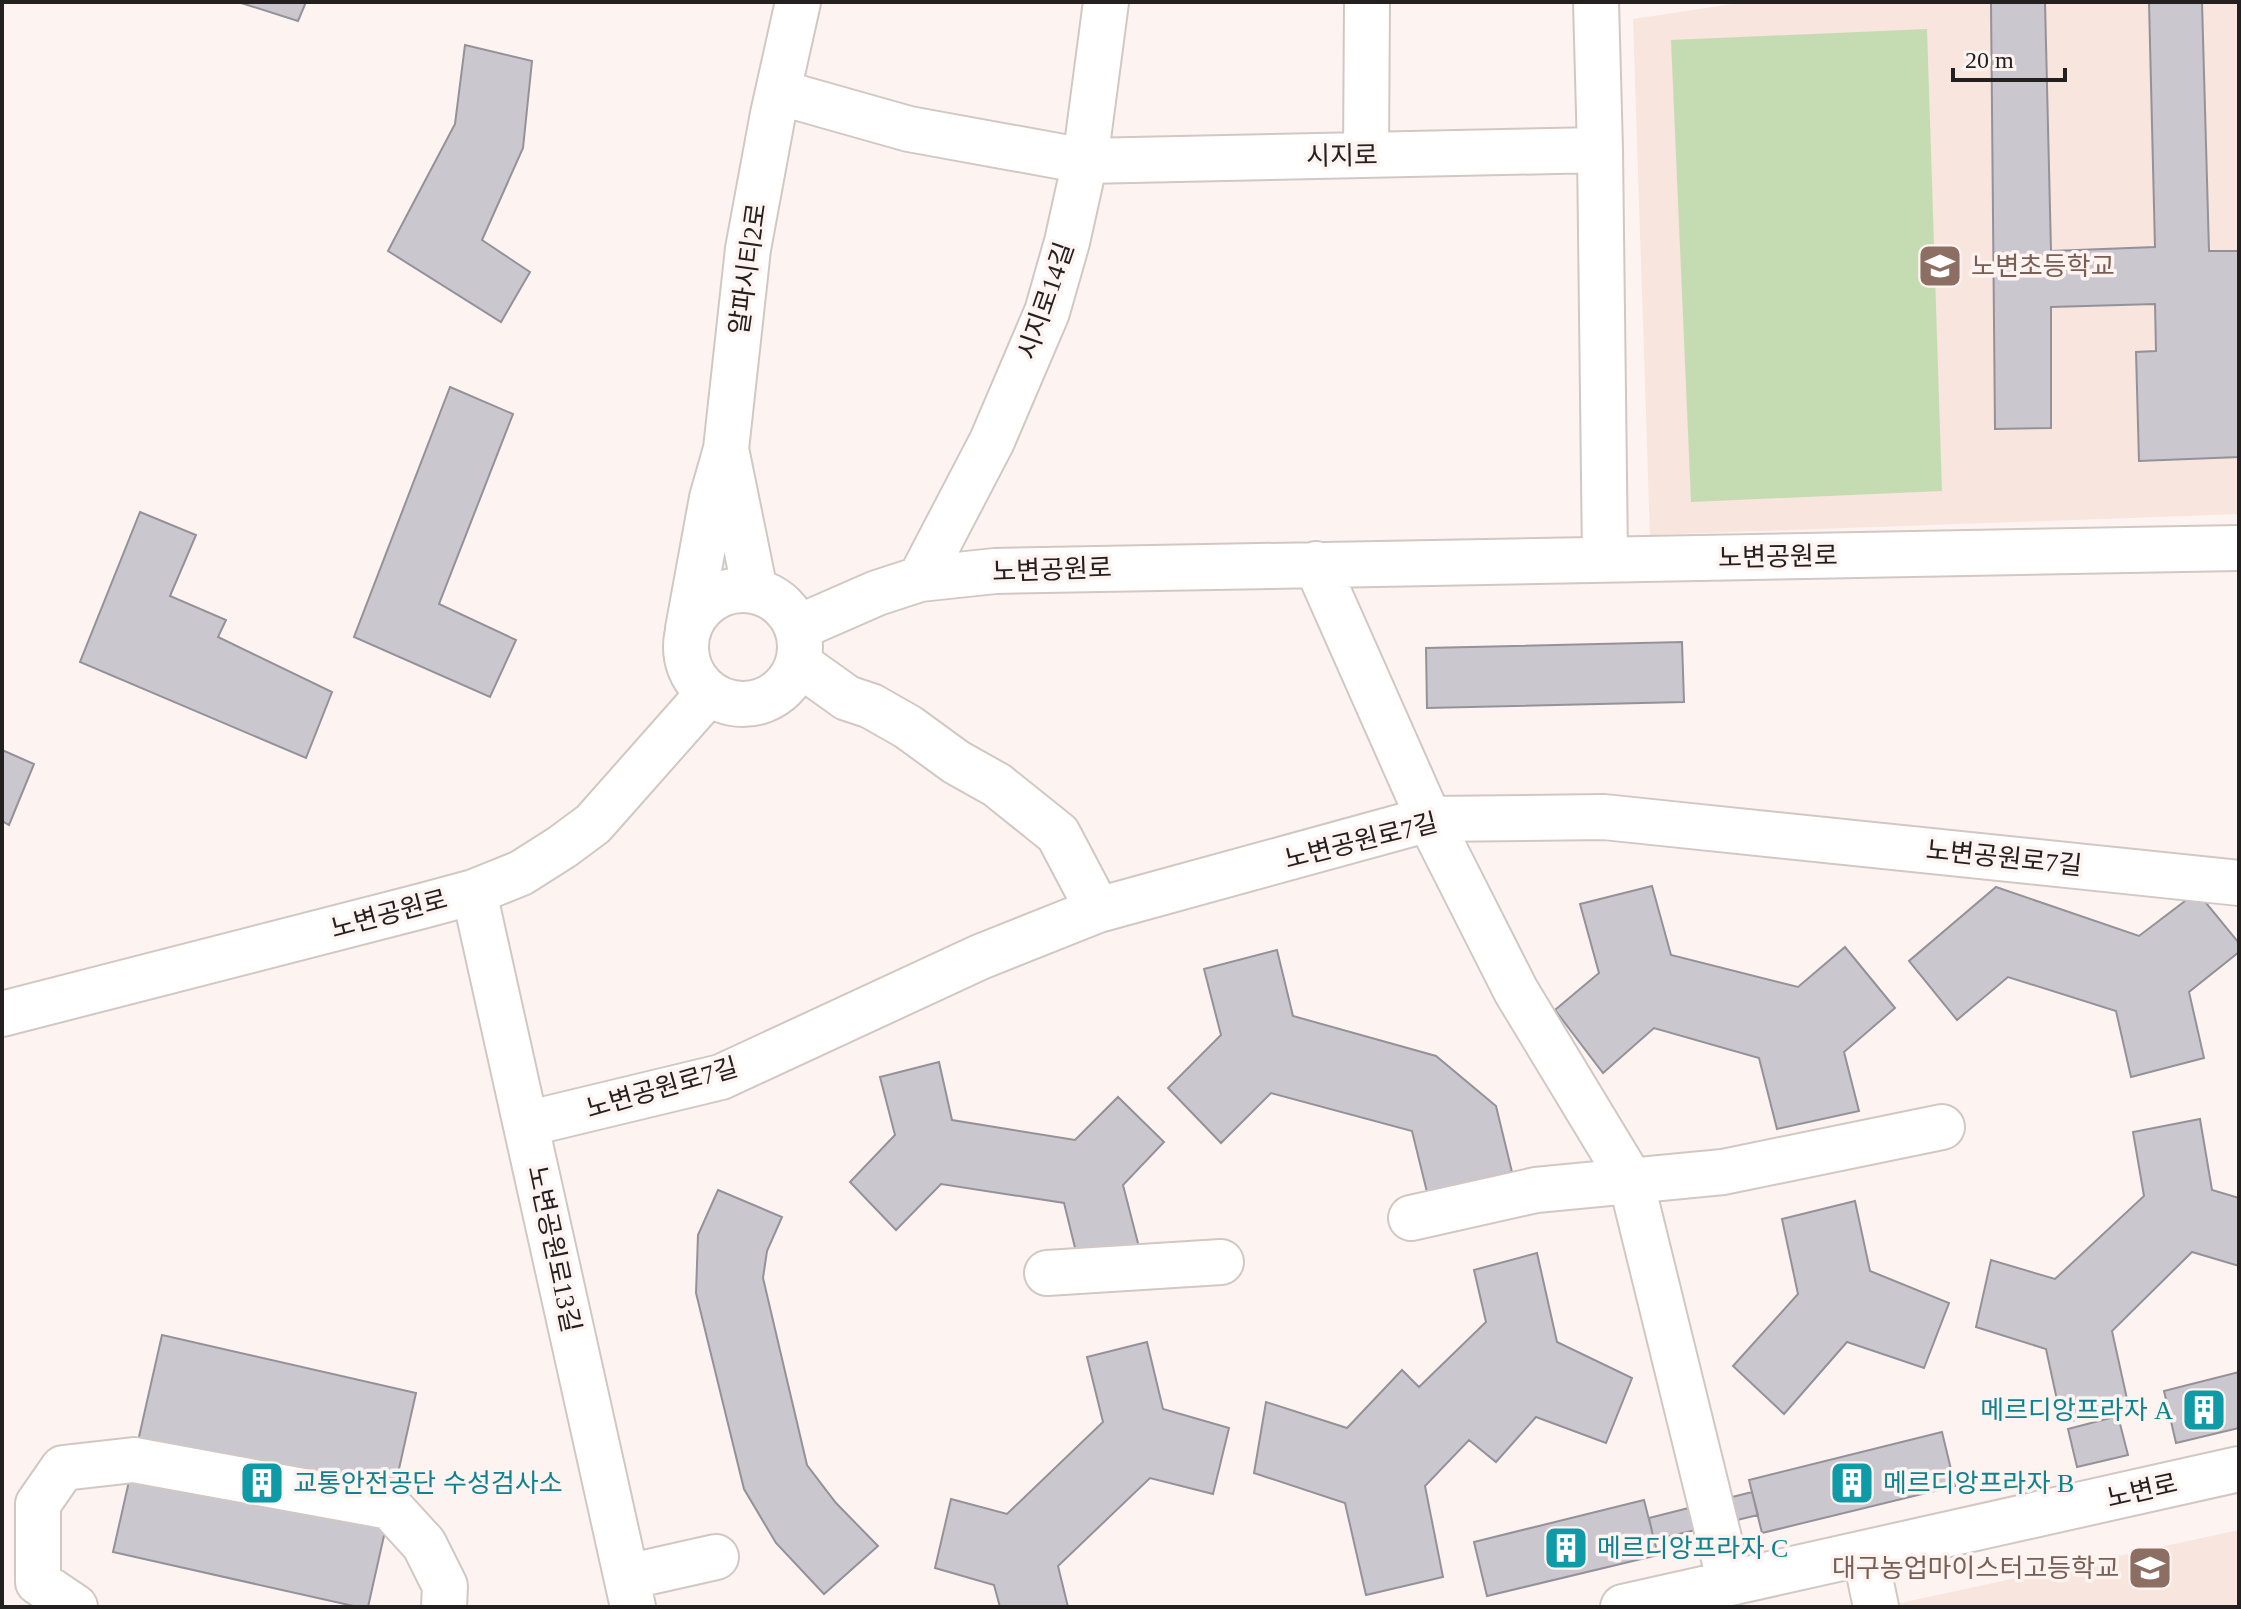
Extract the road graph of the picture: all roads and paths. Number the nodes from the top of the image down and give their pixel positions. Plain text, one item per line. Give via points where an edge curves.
1 (798, 2) edge
2 (1106, 2) edge
3 (1367, 2) edge
4 (1596, 2) edge
5 (778, 92) junction
6 (1600, 150) junction
7 (1366, 155) junction
8 (1085, 161) junction
9 (726, 449) junction
10 (2239, 548) edge
11 (1605, 558) junction
12 (1316, 564) junction
13 (920, 579) junction
14 (755, 591) junction
15 (685, 642) junction
16 (797, 646) junction
17 (708, 694) junction
18 (1429, 819) junction
19 (2239, 883) edge
20 (474, 892) junction
21 (1098, 910) junction
22 (2, 1014) edge
23 (526, 1124) junction
24 (1942, 1127) dead end
25 (1631, 1181) junction
26 (1411, 1218) dead end
27 (1221, 1262) dead end
28 (1047, 1273) dead end
29 (2239, 1469) edge
30 (1865, 1554) junction
31 (716, 1557) dead end
32 (1730, 1583) junction
33 (630, 1592) edge
34 (75, 1607) edge
35 (444, 1607) edge
36 (1623, 1607) edge
37 (1876, 1607) edge

1 - 5 street, 알파시티2로
2 - 8 street, 시지로14길
3 - 7 street
4 - 6 street
5 - 8 street via 909,129
5 - 9 street, 알파시티2로 via 748,249
6 - 7 street, 시지로
6 - 11 street
7 - 8 street, 시지로
8 - 13 street, 시지로14길 via 1047,312 992,441
9 - 14 street
9 - 15 street
10 - 11 street, 노변공원로
11 - 12 street, 노변공원로
12 - 13 street, 노변공원로 via 995,571
12 - 18 street
13 - 16 street, 노변공원로 via 877,593
14 - 15 street via 717,595 701,607
14 - 16 street via 787,611
15 - 17 street via 687,661
16 - 17 street via 791,679 762,702 744,705
16 - 21 street via 847,698 908,727 997,785 1058,834
17 - 20 street, 노변공원로 via 593,824 521,873
18 - 19 street, 노변공원로7길 via 1604,817
18 - 21 street, 노변공원로7길
18 - 25 street via 1516,991
20 - 22 street, 노변공원로
20 - 23 street, 노변공원로13길
21 - 23 street, 노변공원로7길 via 980,957 721,1077
23 - 33 street, 노변공원로13길
24 - 25 street via 1723,1172
25 - 26 street via 1536,1190
25 - 32 street
27 - 28 street
29 - 30 street, 노변로
30 - 32 street, 노변로
30 - 37 street
31 - 33 street
32 - 36 street, 노변로
34 - 35 street via 38,1582 38,1504 63,1468 134,1460 390,1507 424,1544 445,1586

